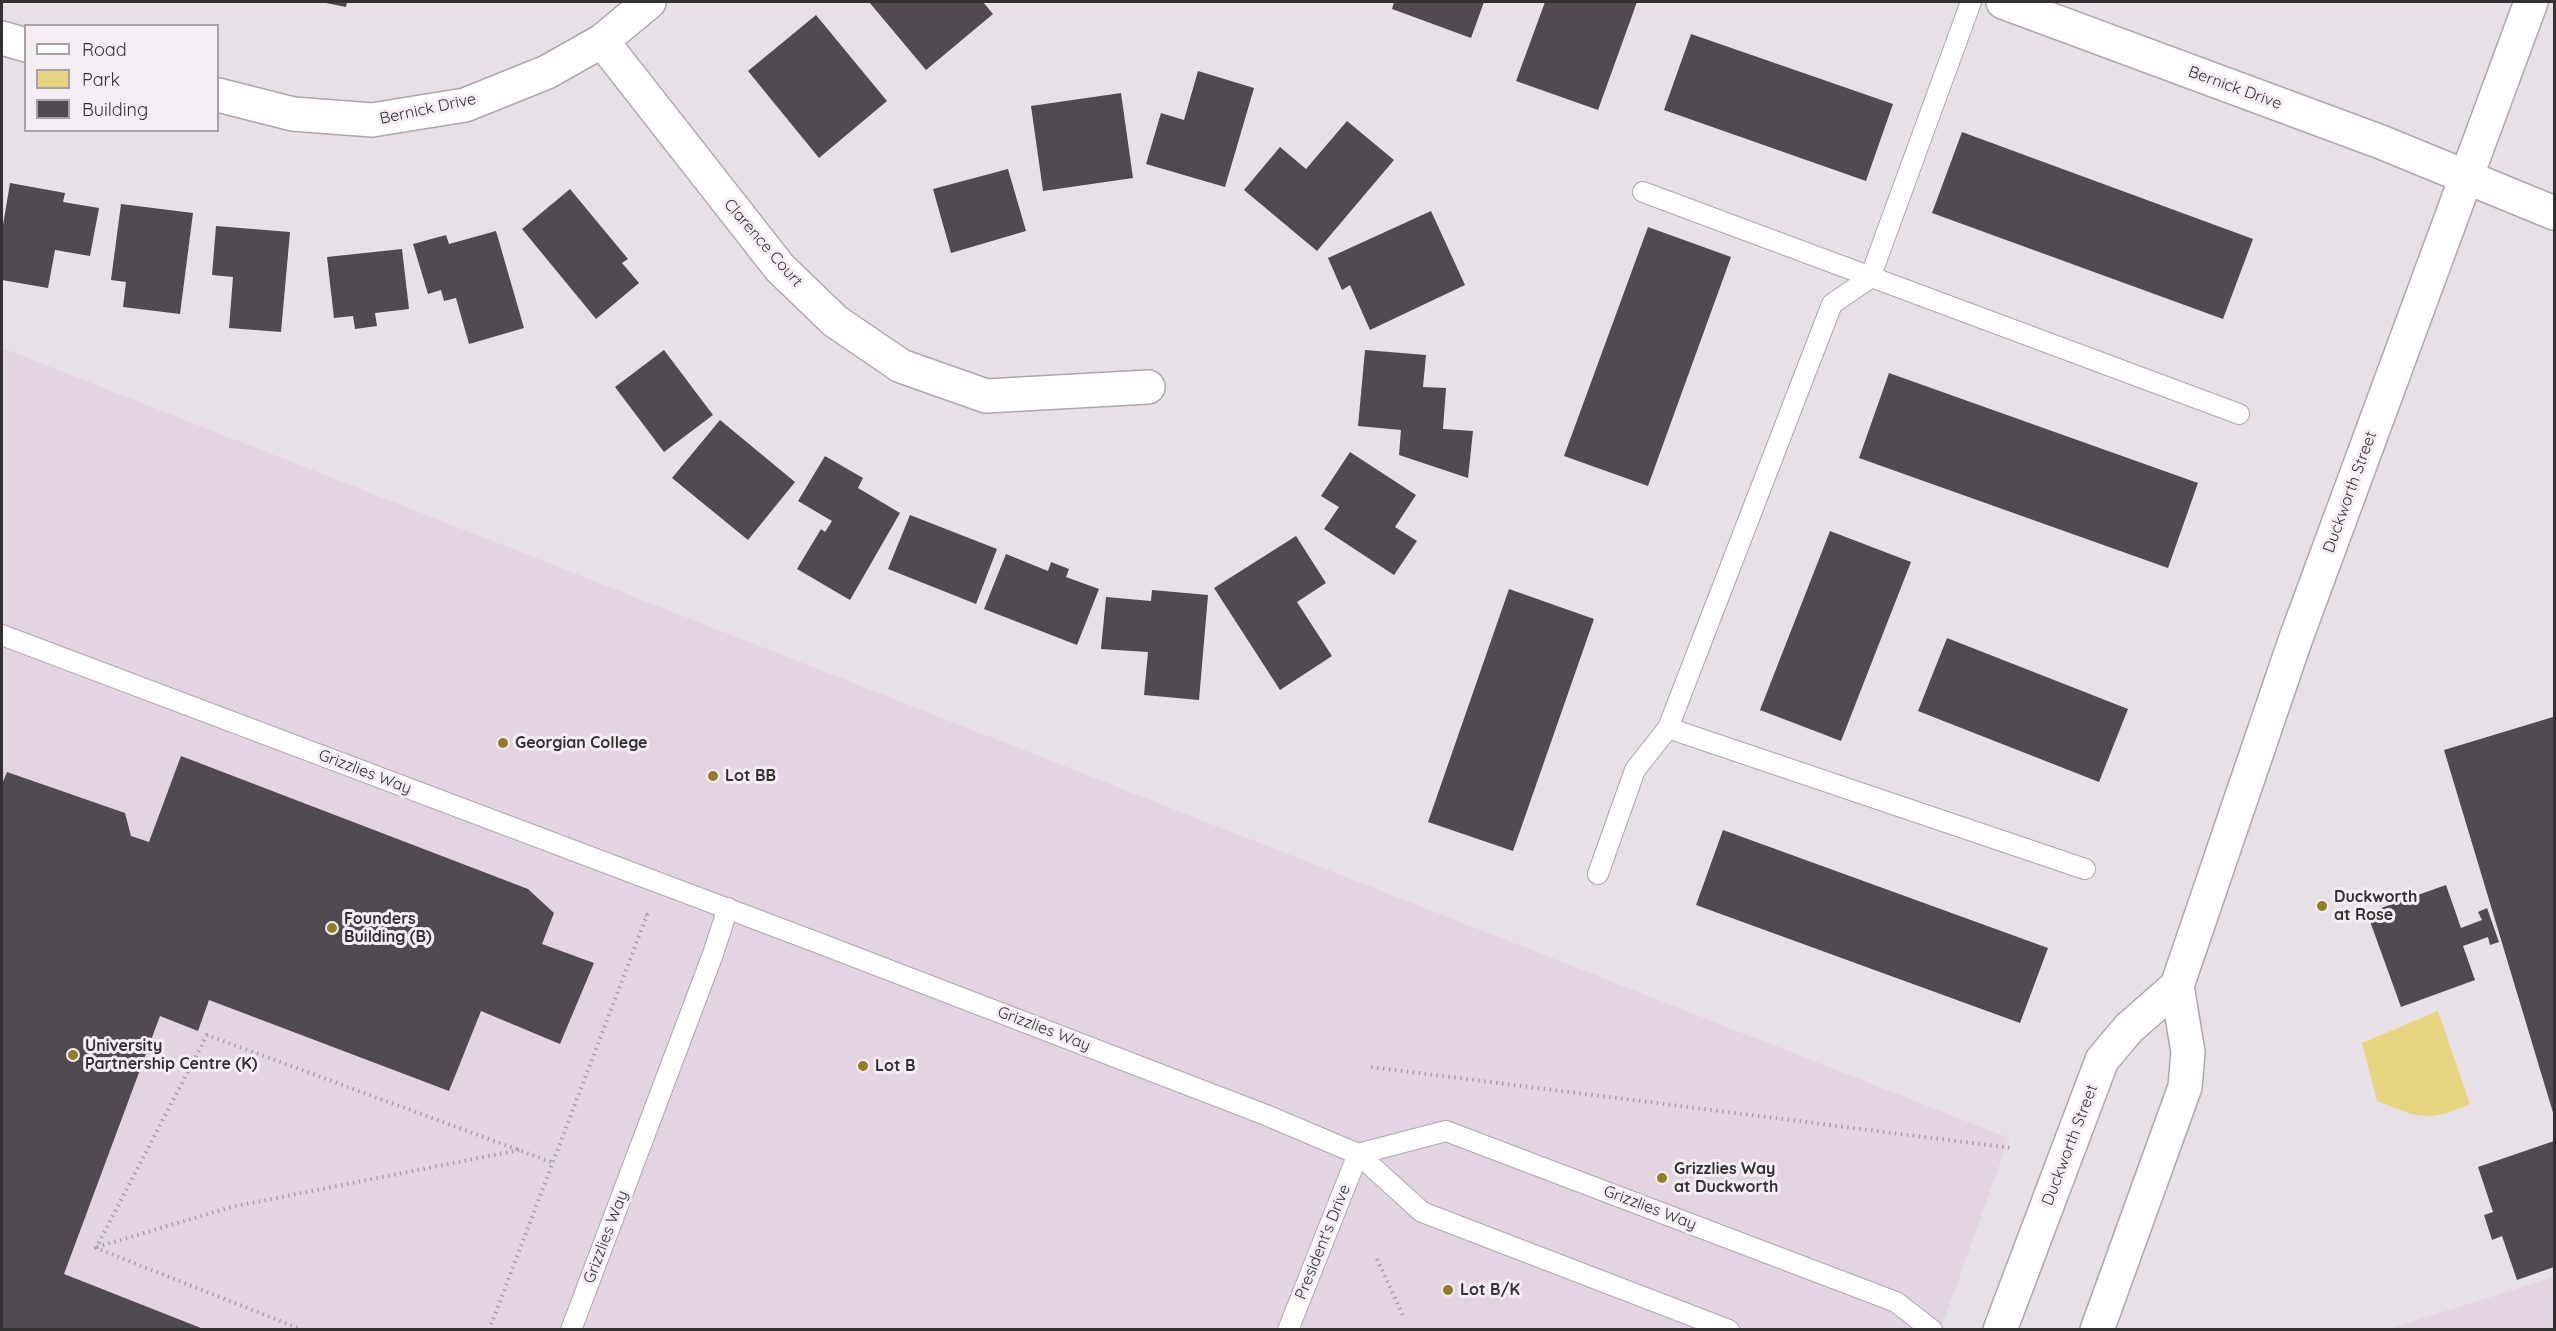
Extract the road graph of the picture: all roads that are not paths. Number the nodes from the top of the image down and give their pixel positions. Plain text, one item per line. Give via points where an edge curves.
1 (649, 2) edge
2 (1971, 2) edge
3 (2003, 2) edge
4 (2531, 2) edge
5 (2, 38) edge
6 (602, 41) junction
7 (24, 44) edge
8 (219, 95) edge
9 (2467, 177) junction
10 (1643, 192) dead end
11 (2554, 213) edge
12 (1870, 278) junction
13 (1148, 387) dead end
14 (2239, 414) dead end
15 (2, 636) edge
16 (1668, 728) junction
17 (2085, 869) dead end
18 (1598, 874) dead end
19 (728, 908) junction
20 (2177, 986) junction
21 (1358, 1154) junction
22 (571, 1329) edge
23 (1288, 1329) edge
24 (1729, 1329) edge
25 (1932, 1329) edge
26 (2000, 1329) edge
27 (2097, 1329) edge

1 - 6 main road, Bernick Drive
2 - 12 lane
3 - 9 main road, Bernick Drive
4 - 9 main road, Duckworth Street
5 - 7 main road
6 - 8 main road, Bernick Drive via 547,72 465,105 372,120 293,114
6 - 13 main road, Clarence Court via 780,268 835,321 901,366 986,396
9 - 11 main road, Bernick Drive
9 - 20 main road, Duckworth Street via 2296,638
10 - 12 lane
12 - 14 lane
12 - 16 lane via 1832,304
15 - 19 lane, Grizzlies Way
16 - 17 lane
16 - 18 lane via 1635,770
19 - 21 lane, Grizzlies Way
19 - 22 lane, Grizzlies Way
20 - 26 main road, Duckworth Street via 2129,1028 2102,1059
20 - 27 main road, Duckworth Street via 2188,1052 2185,1087
21 - 23 lane, President's Drive
21 - 24 lane, Grizzlies Way via 1422,1212
21 - 25 lane, Grizzlies Way via 1446,1131 1896,1302

